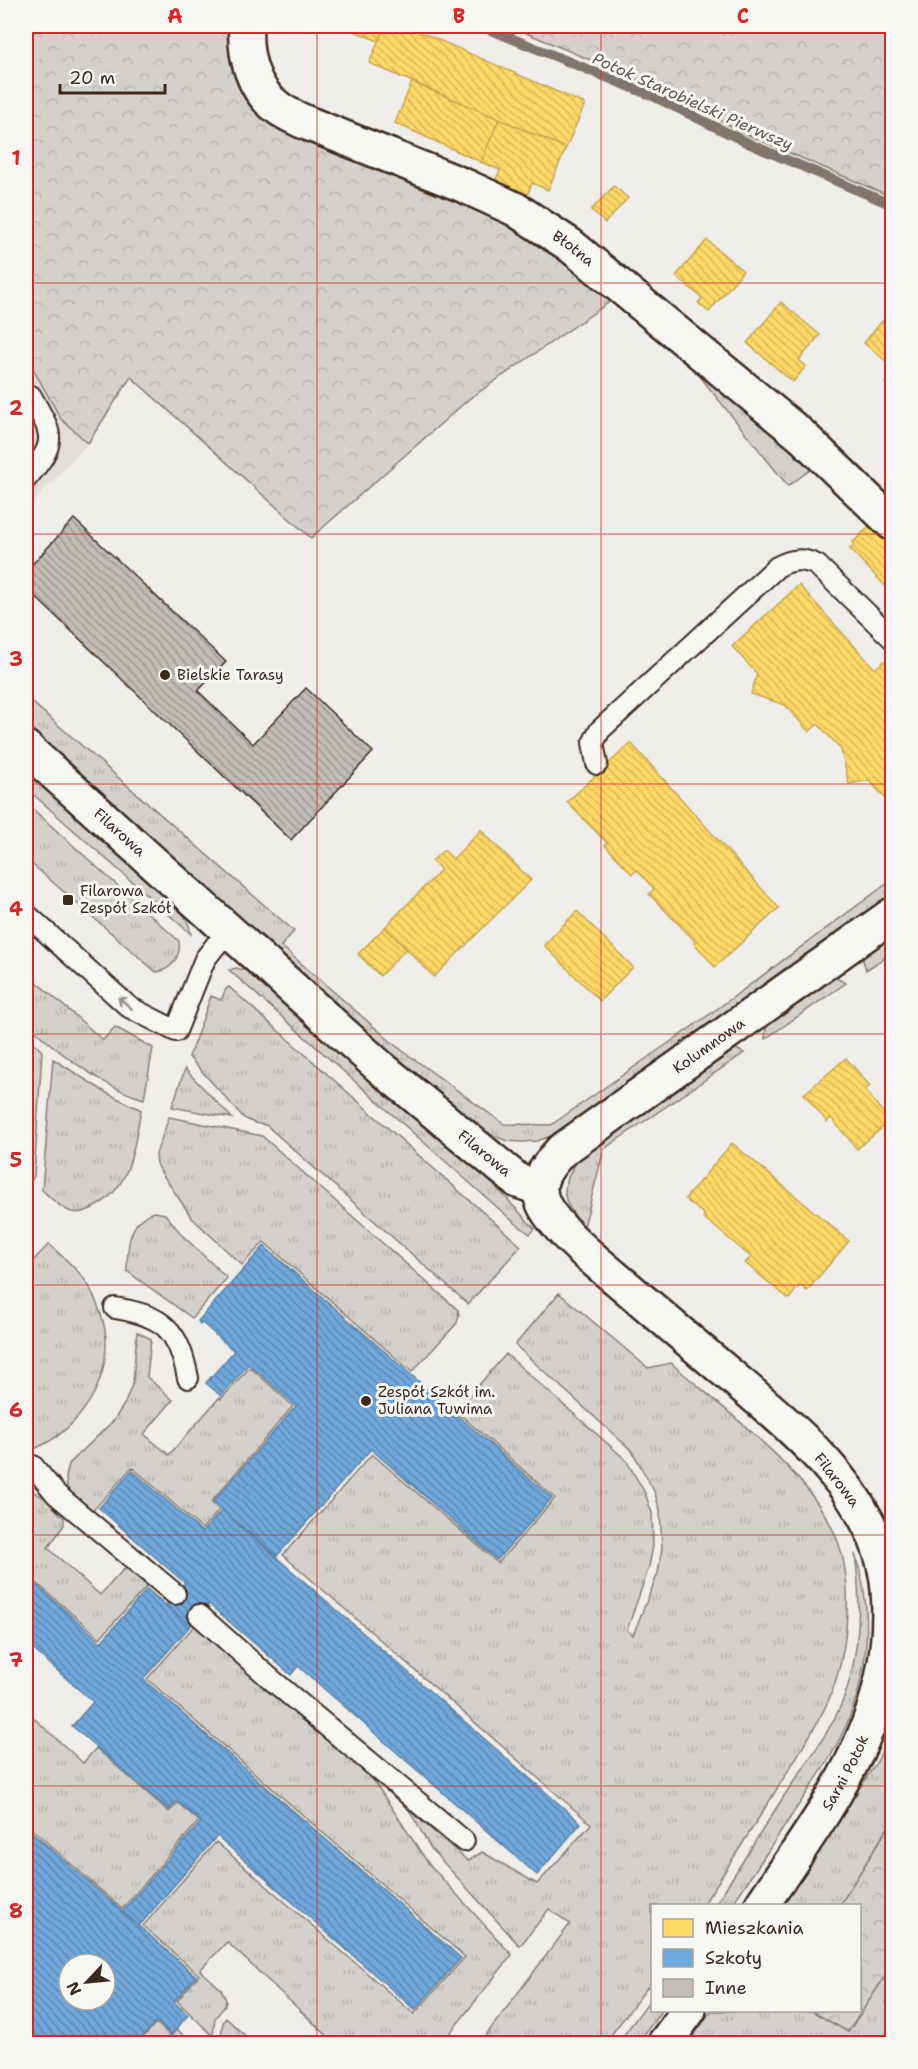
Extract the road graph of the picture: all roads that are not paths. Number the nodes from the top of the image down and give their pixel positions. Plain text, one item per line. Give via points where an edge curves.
1 (246, 26) edge
2 (31, 396) dead end
3 (26, 478) edge
4 (892, 523) edge
5 (892, 638) edge
6 (26, 748) edge
7 (597, 764) dead end
8 (26, 914) edge
9 (892, 915) edge
10 (231, 931) junction
11 (539, 1188) junction
12 (115, 1308) dead end
13 (188, 1378) dead end
14 (33, 1466) dead end
15 (890, 1588) edge
16 (175, 1594) dead end
17 (199, 1616) dead end
18 (465, 1841) dead end
19 (762, 1904) edge
20 (687, 2012) edge
21 (664, 2043) edge

1 - 4 street, Błotna via 254,75 277,108 465,186 543,225 802,436
2 - 3 lane via 50,433 41,461
5 - 7 lane via 817,565 790,560 777,567 600,730 593,743
6 - 10 street, Filarowa
10 -> 8 lane via 205,959 176,1031 129,1007
9 - 11 street, Kolumnowa via 561,1151 542,1175
10 - 11 street, Filarowa via 389,1074 518,1181
11 - 15 street, Filarowa via 552,1216 583,1248 820,1455 866,1517
12 - 13 lane via 142,1312 172,1333 183,1352
14 - 16 lane via 56,1494
15 - 19 street, Sarni Potok via 883,1684 870,1724 859,1751 808,1837
17 - 18 lane
20 - 21 street

